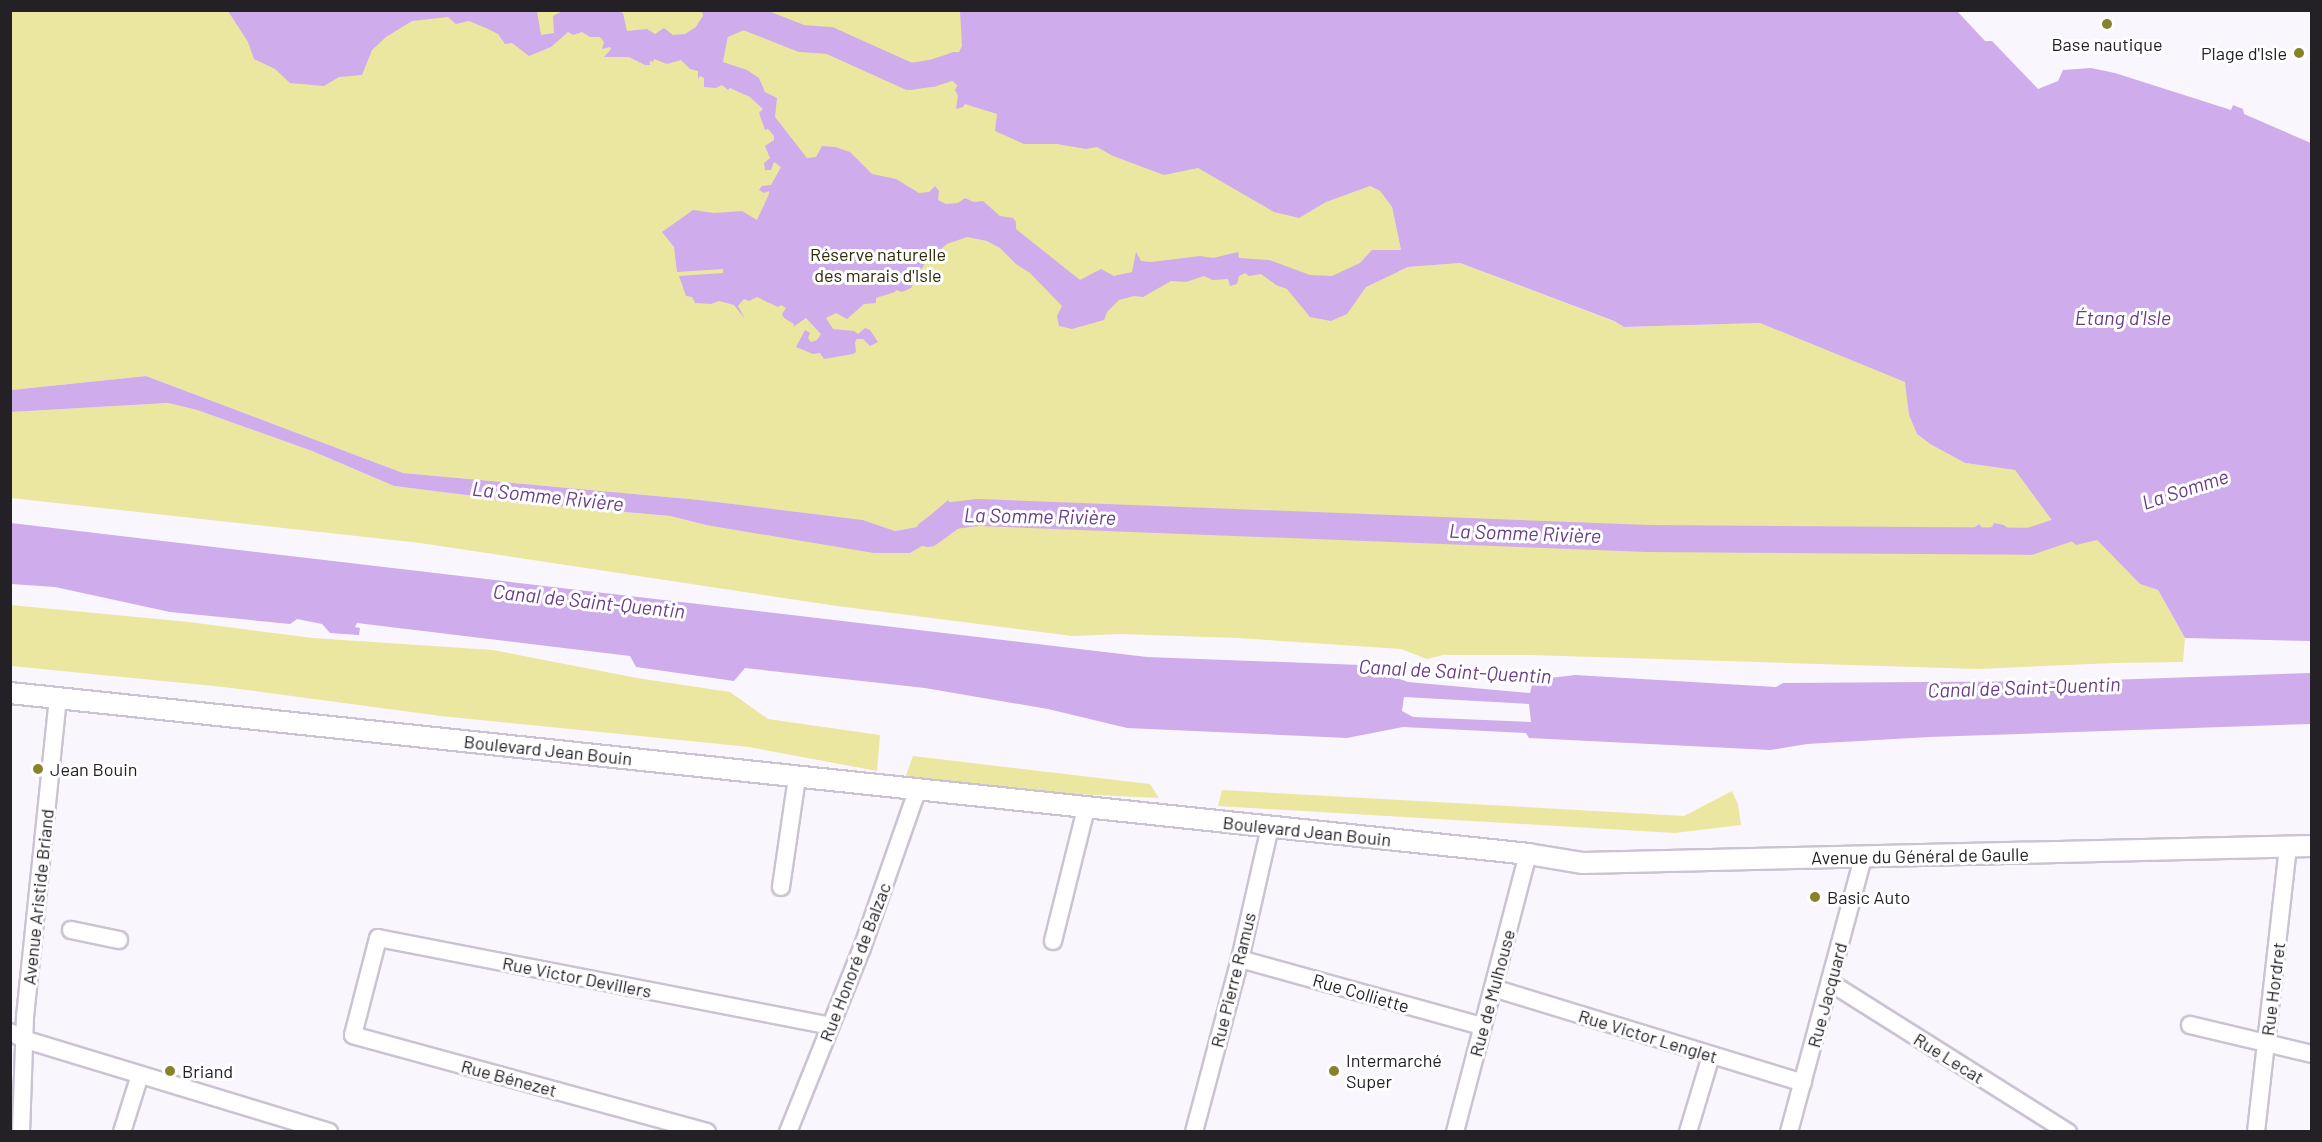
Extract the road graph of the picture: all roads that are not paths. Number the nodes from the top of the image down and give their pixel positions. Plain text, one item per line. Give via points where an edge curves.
1 (10, 693) edge
2 (58, 698) junction
3 (797, 777) junction
4 (917, 791) junction
5 (1086, 809) junction
6 (1270, 827) junction
7 (2312, 846) edge
8 (2288, 847) junction
9 (1528, 854) junction
10 (1863, 858) junction
11 (782, 887) dead end
12 (71, 930) dead end
13 (118, 940) dead end
14 (1053, 941) dead end
15 (1240, 959) junction
16 (1831, 984) junction
17 (1493, 988) junction
18 (365, 993) joint
19 (2190, 1025) dead end
20 (831, 1026) junction
21 (1482, 1026) junction
22 (17, 1035) edge
23 (2266, 1042) junction
24 (2312, 1054) edge
25 (1711, 1056) junction
26 (140, 1075) junction
27 (1803, 1083) junction
28 (21, 1131) edge
29 (122, 1131) edge
30 (329, 1131) edge
31 (707, 1131) edge
32 (788, 1131) edge
33 (1194, 1131) edge
34 (1455, 1131) edge
35 (1688, 1131) edge
36 (1789, 1131) edge
37 (2068, 1131) edge
38 (2256, 1131) edge

1 - 2 street, Boulevard Jean Bouin
2 - 3 street, Boulevard Jean Bouin
2 - 22 street, Avenue Aristide Briand
3 - 4 street, Boulevard Jean Bouin
3 - 11 street
4 - 5 street, Boulevard Jean Bouin
4 - 20 street, Rue Honoré de Balzac
5 - 6 street, Boulevard Jean Bouin
5 - 14 street
6 - 9 street, Boulevard Jean Bouin
6 - 15 street, Rue Pierre Ramus
7 - 8 street, Avenue du Général de Gaulle
8 - 10 street, Avenue du Général de Gaulle
8 - 23 street, Rue Hordret
9 - 10 street, Avenue du Général de Gaulle via 1583,863
9 - 17 street, Rue de Mulhouse
10 - 16 street, Rue Jacquard
12 - 13 street
15 - 21 street, Rue Colliette
15 - 33 street, Rue Pierre Ramus
16 - 27 street, Rue Jacquard
16 - 37 street, Rue Lecat
17 - 21 street, Rue de Mulhouse
17 - 25 street, Rue Victor Lenglet
18 - 20 street, Rue Victor Devillers via 378,938
18 - 31 street, Rue Bénezet via 353,1035
19 - 23 street
20 - 32 street, Rue Honoré de Balzac
21 - 34 street, Rue de Mulhouse
22 - 26 street
22 - 28 street, Avenue Aristide Briand
23 - 24 street
23 - 38 street, Rue Hordret
25 - 27 street, Rue Victor Lenglet
25 - 35 street
26 - 29 street
26 - 30 street
27 - 36 street, Rue Jacquard

